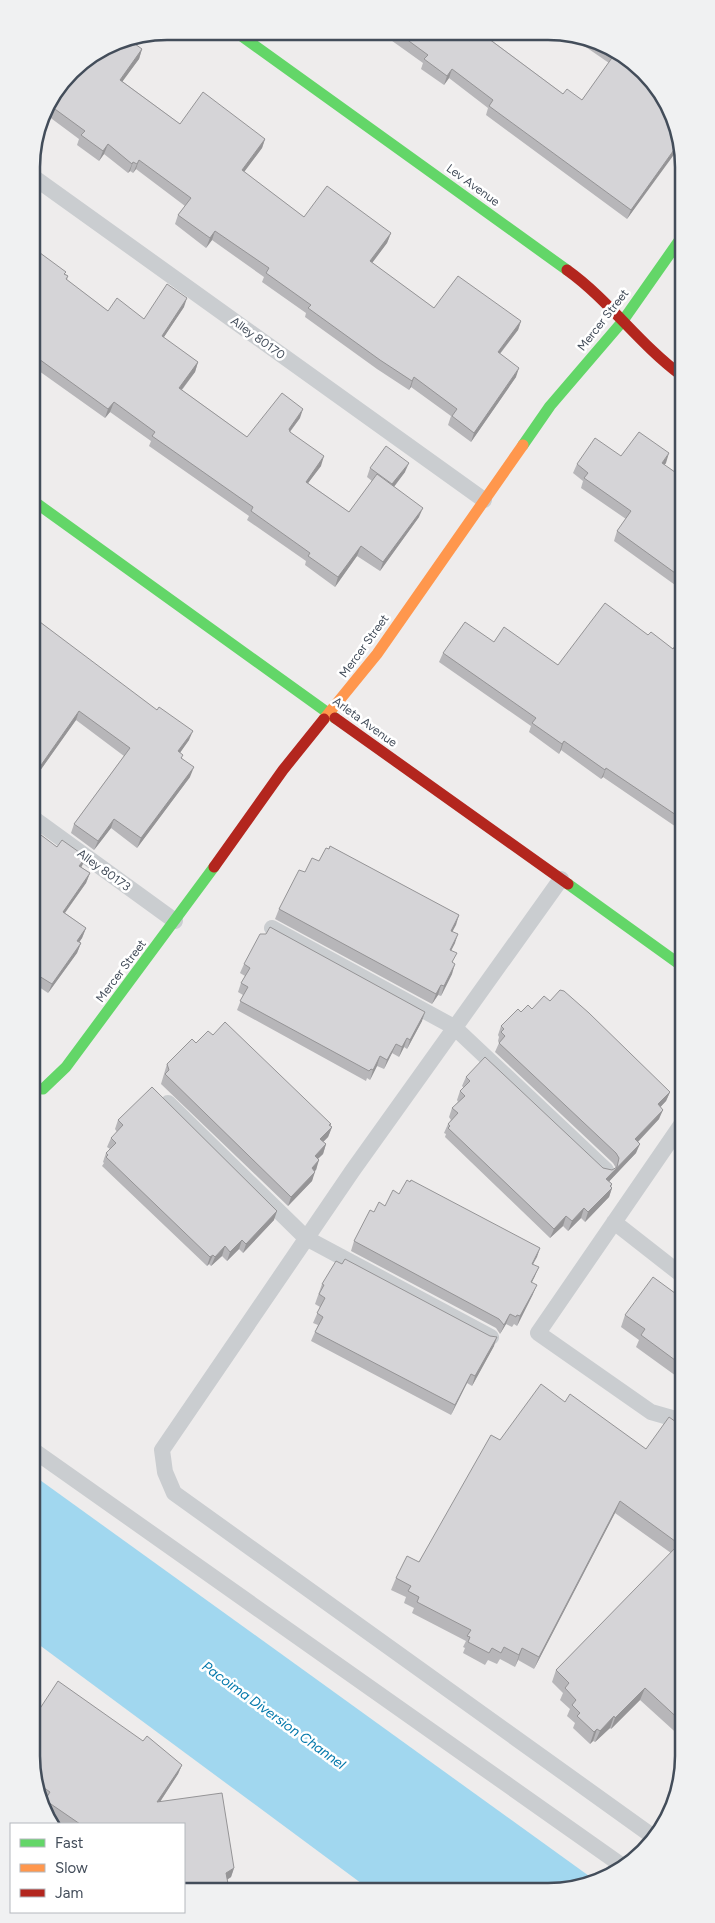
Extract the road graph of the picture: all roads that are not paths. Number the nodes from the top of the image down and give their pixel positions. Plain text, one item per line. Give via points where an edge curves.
1 (247, 40) edge
2 (40, 182) edge
3 (675, 247) edge
4 (622, 322) junction
5 (675, 371) edge
6 (484, 500) junction
7 (40, 506) edge
8 (330, 714) junction
9 (40, 824) edge
10 (561, 879) junction
11 (176, 922) junction
12 (272, 928) edge
13 (675, 961) edge
14 (454, 1027) junction
15 (40, 1087) edge
16 (158, 1093) edge
17 (675, 1132) edge
18 (606, 1170) edge
19 (614, 1222) junction
20 (306, 1238) junction
21 (675, 1270) edge
22 (491, 1337) edge
23 (672, 1418) edge
24 (40, 1455) edge
25 (649, 1833) edge
26 (617, 1862) edge

1 - 4 street, Lev Avenue via 591,287
2 - 6 lane, Alley 80170
3 - 4 street, Mercer Street
4 - 5 street, Lev Avenue via 656,357
4 - 6 street, Mercer Street via 550,406
6 - 8 street, Mercer Street via 377,654
7 - 8 street, Arleta Avenue
8 - 10 street, Arleta Avenue
8 - 11 street, Mercer Street via 283,770
9 - 11 lane, Alley 80173
10 - 13 street, Arleta Avenue
10 - 14 lane
11 - 15 street, Mercer Street via 66,1067
12 - 14 lane
14 - 18 lane
14 - 20 lane
16 - 20 lane
17 - 19 lane
19 - 21 lane
19 - 23 lane via 538,1333 651,1412
20 - 22 lane
20 - 25 lane via 162,1450 164,1472 174,1493
24 - 26 lane

